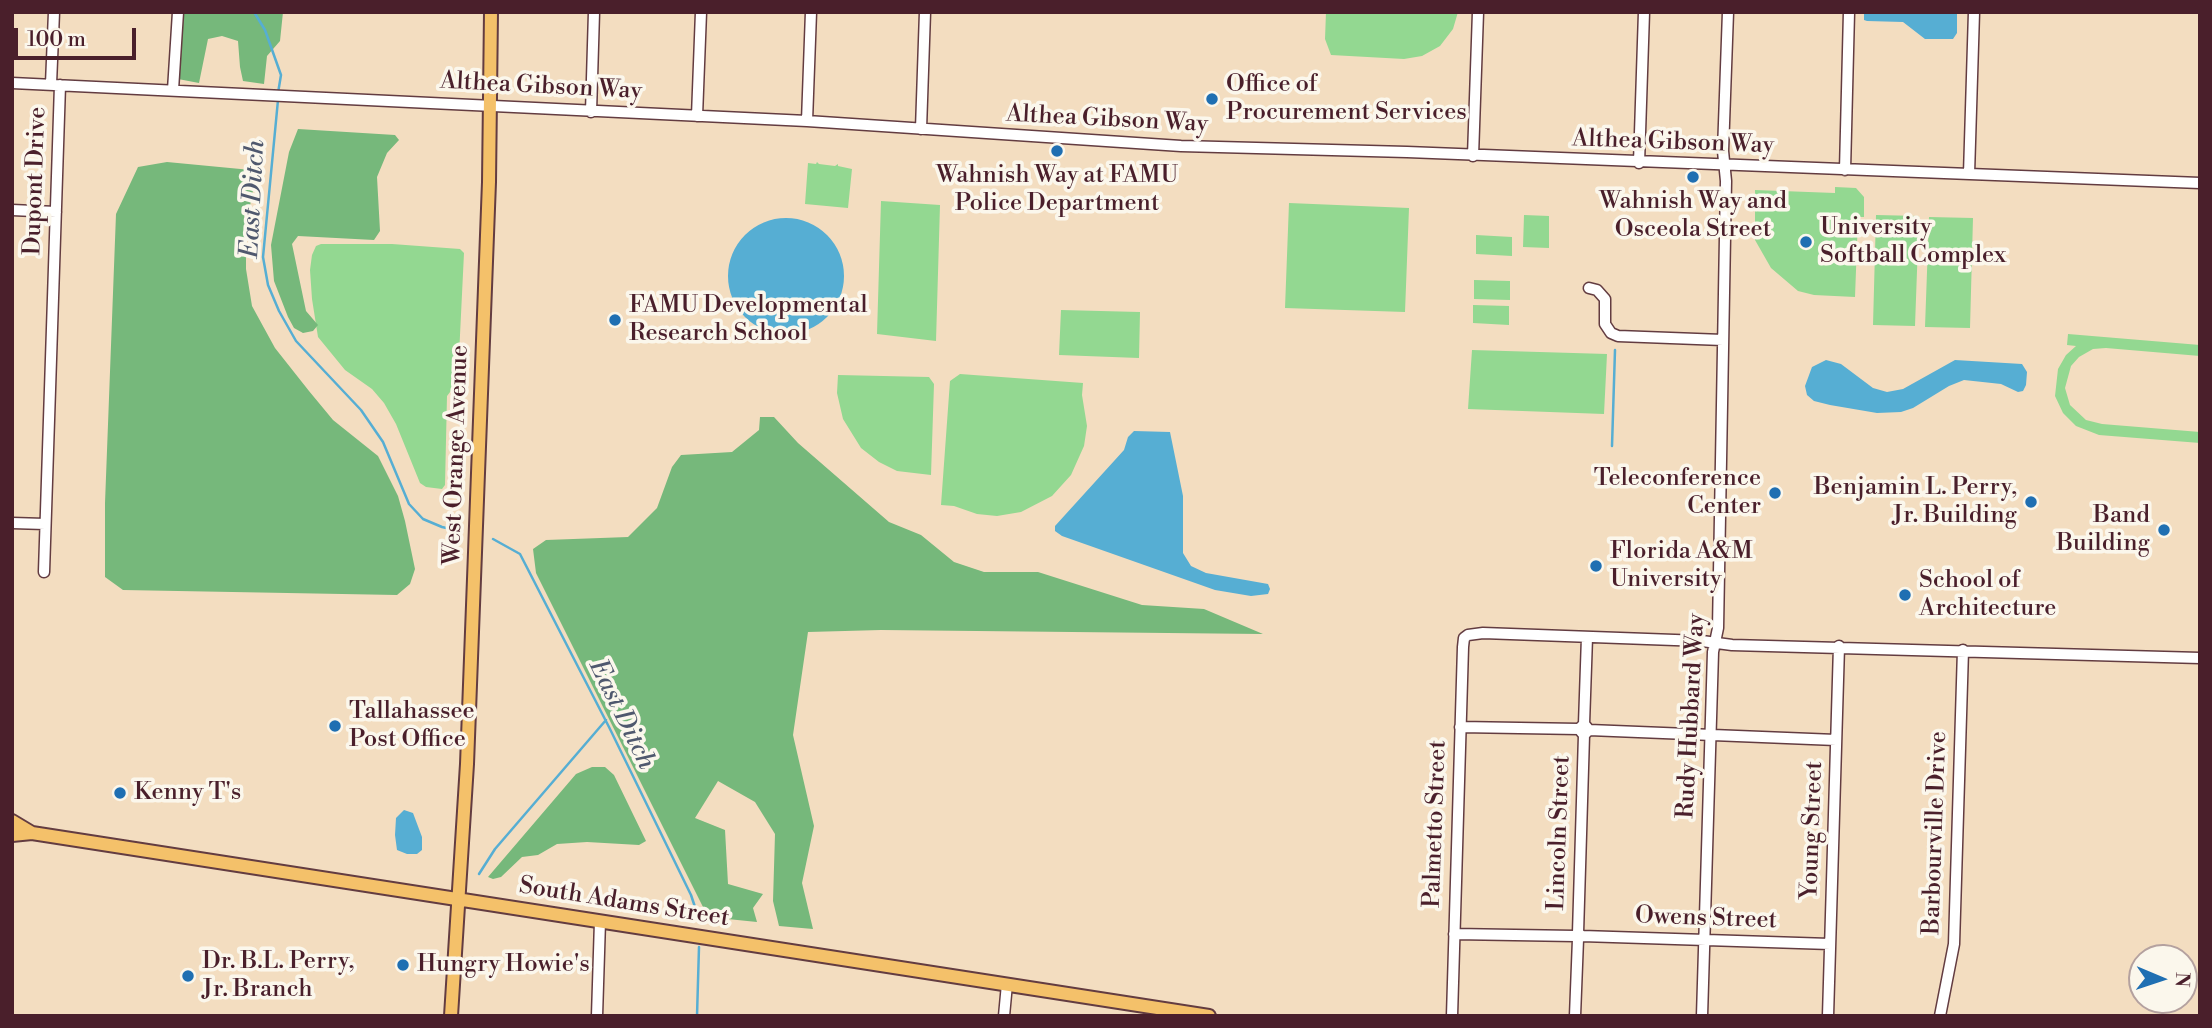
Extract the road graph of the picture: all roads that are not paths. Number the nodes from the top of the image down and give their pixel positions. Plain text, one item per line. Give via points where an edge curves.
1 (54, 12) edge
2 (178, 12) edge
3 (491, 12) edge
4 (594, 12) edge
5 (701, 12) edge
6 (811, 12) edge
7 (925, 12) edge
8 (1478, 12) edge
9 (1644, 12) edge
10 (1728, 12) edge
11 (1849, 12) edge
12 (1974, 12) edge
13 (12, 83) edge
14 (56, 85) junction
15 (173, 90) junction
16 (489, 105) junction
17 (591, 112) junction
18 (697, 116) junction
19 (807, 121) junction
20 (921, 128) junction
21 (1473, 156) junction
22 (1639, 163) junction
23 (1724, 166) junction
24 (1845, 170) junction
25 (1969, 174) junction
26 (2200, 183) edge
27 (12, 210) edge
28 (56, 212) junction
29 (1589, 288) dead end
30 (1723, 340) junction
31 (12, 523) edge
32 (45, 524) junction
33 (44, 572) dead end
34 (1587, 637) junction
35 (1715, 642) junction
36 (1839, 646) junction
37 (1963, 650) junction
38 (2200, 658) edge
39 (1460, 727) junction
40 (1584, 730) junction
41 (1710, 735) junction
42 (1836, 740) junction
43 (12, 821) edge
44 (32, 833) junction
45 (12, 835) edge
46 (460, 899) junction
47 (600, 921) junction
48 (1454, 934) junction
49 (1578, 936) junction
50 (1704, 940) junction
51 (1830, 944) junction
52 (1007, 984) junction
53 (451, 1016) edge
54 (597, 1016) edge
55 (1004, 1016) edge
56 (1209, 1016) edge
57 (1452, 1016) edge
58 (1575, 1016) edge
59 (1702, 1016) edge
60 (1828, 1016) edge
61 (1940, 1016) edge

1 - 14 street, Dupont Drive
2 - 15 street
3 - 16 main road, West Orange Avenue
4 - 17 street
5 - 18 street
6 - 19 street
7 - 20 street
8 - 21 street
9 - 22 street
10 - 23 street, Rudy Hubbard Way
11 - 24 street
12 - 25 street
13 - 14 street, Althea Gibson Way
14 - 15 street, Althea Gibson Way
14 - 28 street, Dupont Drive
15 - 16 street, Althea Gibson Way
16 - 17 street, Althea Gibson Way
16 - 46 main road, West Orange Avenue
17 - 18 street, Althea Gibson Way
18 - 19 street, Althea Gibson Way
19 - 20 street, Althea Gibson Way
20 - 21 street, Althea Gibson Way via 1181,146
21 - 22 street, Althea Gibson Way
22 - 23 street, Althea Gibson Way
23 - 24 street, Althea Gibson Way
23 - 30 street, Rudy Hubbard Way
24 - 25 street, Althea Gibson Way
25 - 26 street, Althea Gibson Way
27 - 28 street
28 - 32 street, Dupont Drive
29 - 30 street via 1605,299 1605,324 1618,336
30 - 35 street, Rudy Hubbard Way
31 - 32 street
32 - 33 street, Dupont Drive
34 - 35 street
34 - 39 street, Palmetto Street via 1468,635 1463,647
34 - 40 street, Lincoln Street
35 - 36 street
35 - 41 street, Rudy Hubbard Way
36 - 37 street
36 - 42 street, Young Street
37 - 38 street
37 - 61 street, Barbourville Drive via 1954,944
39 - 40 street
39 - 48 street, Palmetto Street
40 - 41 street
40 - 49 street, Lincoln Street
41 - 42 street
41 - 50 street, Rudy Hubbard Way
42 - 51 street, Young Street
43 - 44 main road, South Adams Street
44 - 45 main road, South Adams Street
44 - 46 main road, South Adams Street
46 - 47 main road, South Adams Street
46 - 53 main road, West Orange Avenue
47 - 52 main road, South Adams Street
47 - 54 street
48 - 49 street, Owens Street
48 - 57 street, Palmetto Street
49 - 50 street, Owens Street
49 - 58 street, Lincoln Street
50 - 51 street, Owens Street
50 - 59 street, Rudy Hubbard Way
51 - 60 street, Young Street
52 - 55 street
52 - 56 main road, South Adams Street

